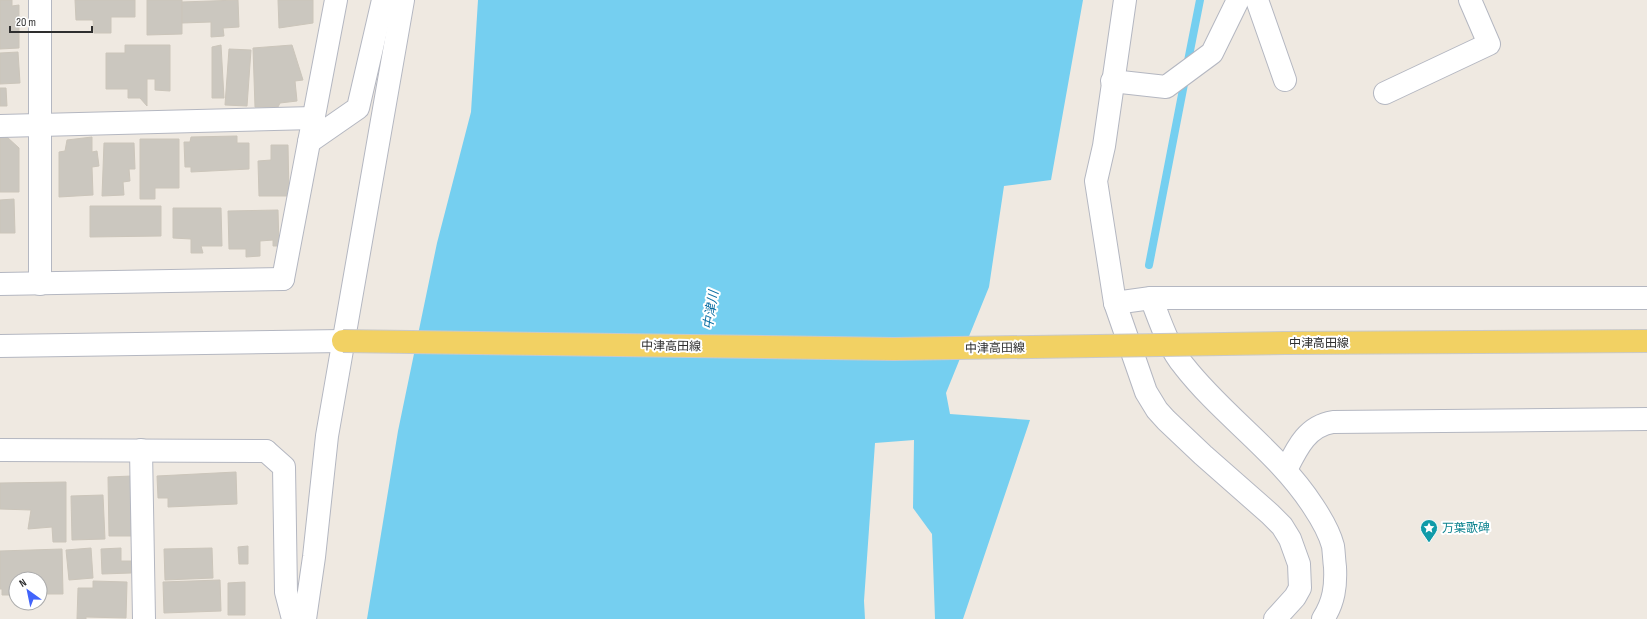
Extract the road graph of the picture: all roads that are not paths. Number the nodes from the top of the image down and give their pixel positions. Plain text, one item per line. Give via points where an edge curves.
1 (40, 0) edge
2 (336, 0) edge
3 (383, 0) edge
4 (404, 0) edge
5 (1125, 0) edge
6 (1238, 0) edge
7 (1257, 0) edge
8 (1470, 0) edge
9 (1285, 80) dead end
10 (1112, 81) junction
11 (1385, 93) dead end
12 (314, 118) junction
13 (40, 125) junction
14 (0, 126) edge
15 (309, 142) junction
16 (0, 284) edge
17 (40, 284) junction
18 (1151, 298) junction
19 (1647, 298) edge
20 (1115, 303) junction
21 (343, 341) junction
22 (1647, 341) edge
23 (0, 346) edge
24 (1647, 419) edge
25 (0, 450) edge
26 (141, 450) junction
27 (1286, 470) junction
28 (144, 619) edge
29 (293, 619) edge
30 (304, 619) edge
31 (1274, 619) edge
32 (1324, 619) edge

1 - 13 street
2 - 12 street
3 - 15 street via 358,108
4 - 21 street
5 - 10 street
6 - 10 street via 1212,53 1166,87
7 - 9 street
8 - 11 street via 1489,44
10 - 20 street via 1104,146 1096,181
12 - 13 street
12 - 15 street
13 - 14 street
13 - 17 street
15 - 17 street via 283,279
16 - 17 street
18 - 19 street
18 - 20 street
18 - 27 street via 1175,354 1183,366 1215,402
20 - 31 street via 1146,392 1158,410 1198,450 1270,514 1290,539 1299,564 1300,588 1296,597
21 - 22 main road, 中津高田線, bridge via 894,349
21 - 23 street
21 - 30 street via 327,436 314,557
24 - 27 street via 1334,422 1322,424 1308,434 1297,448
25 - 26 street
26 - 28 street
26 - 29 street via 266,450 284,467 286,592
27 - 32 street via 1321,518 1333,547 1336,579 1334,599

